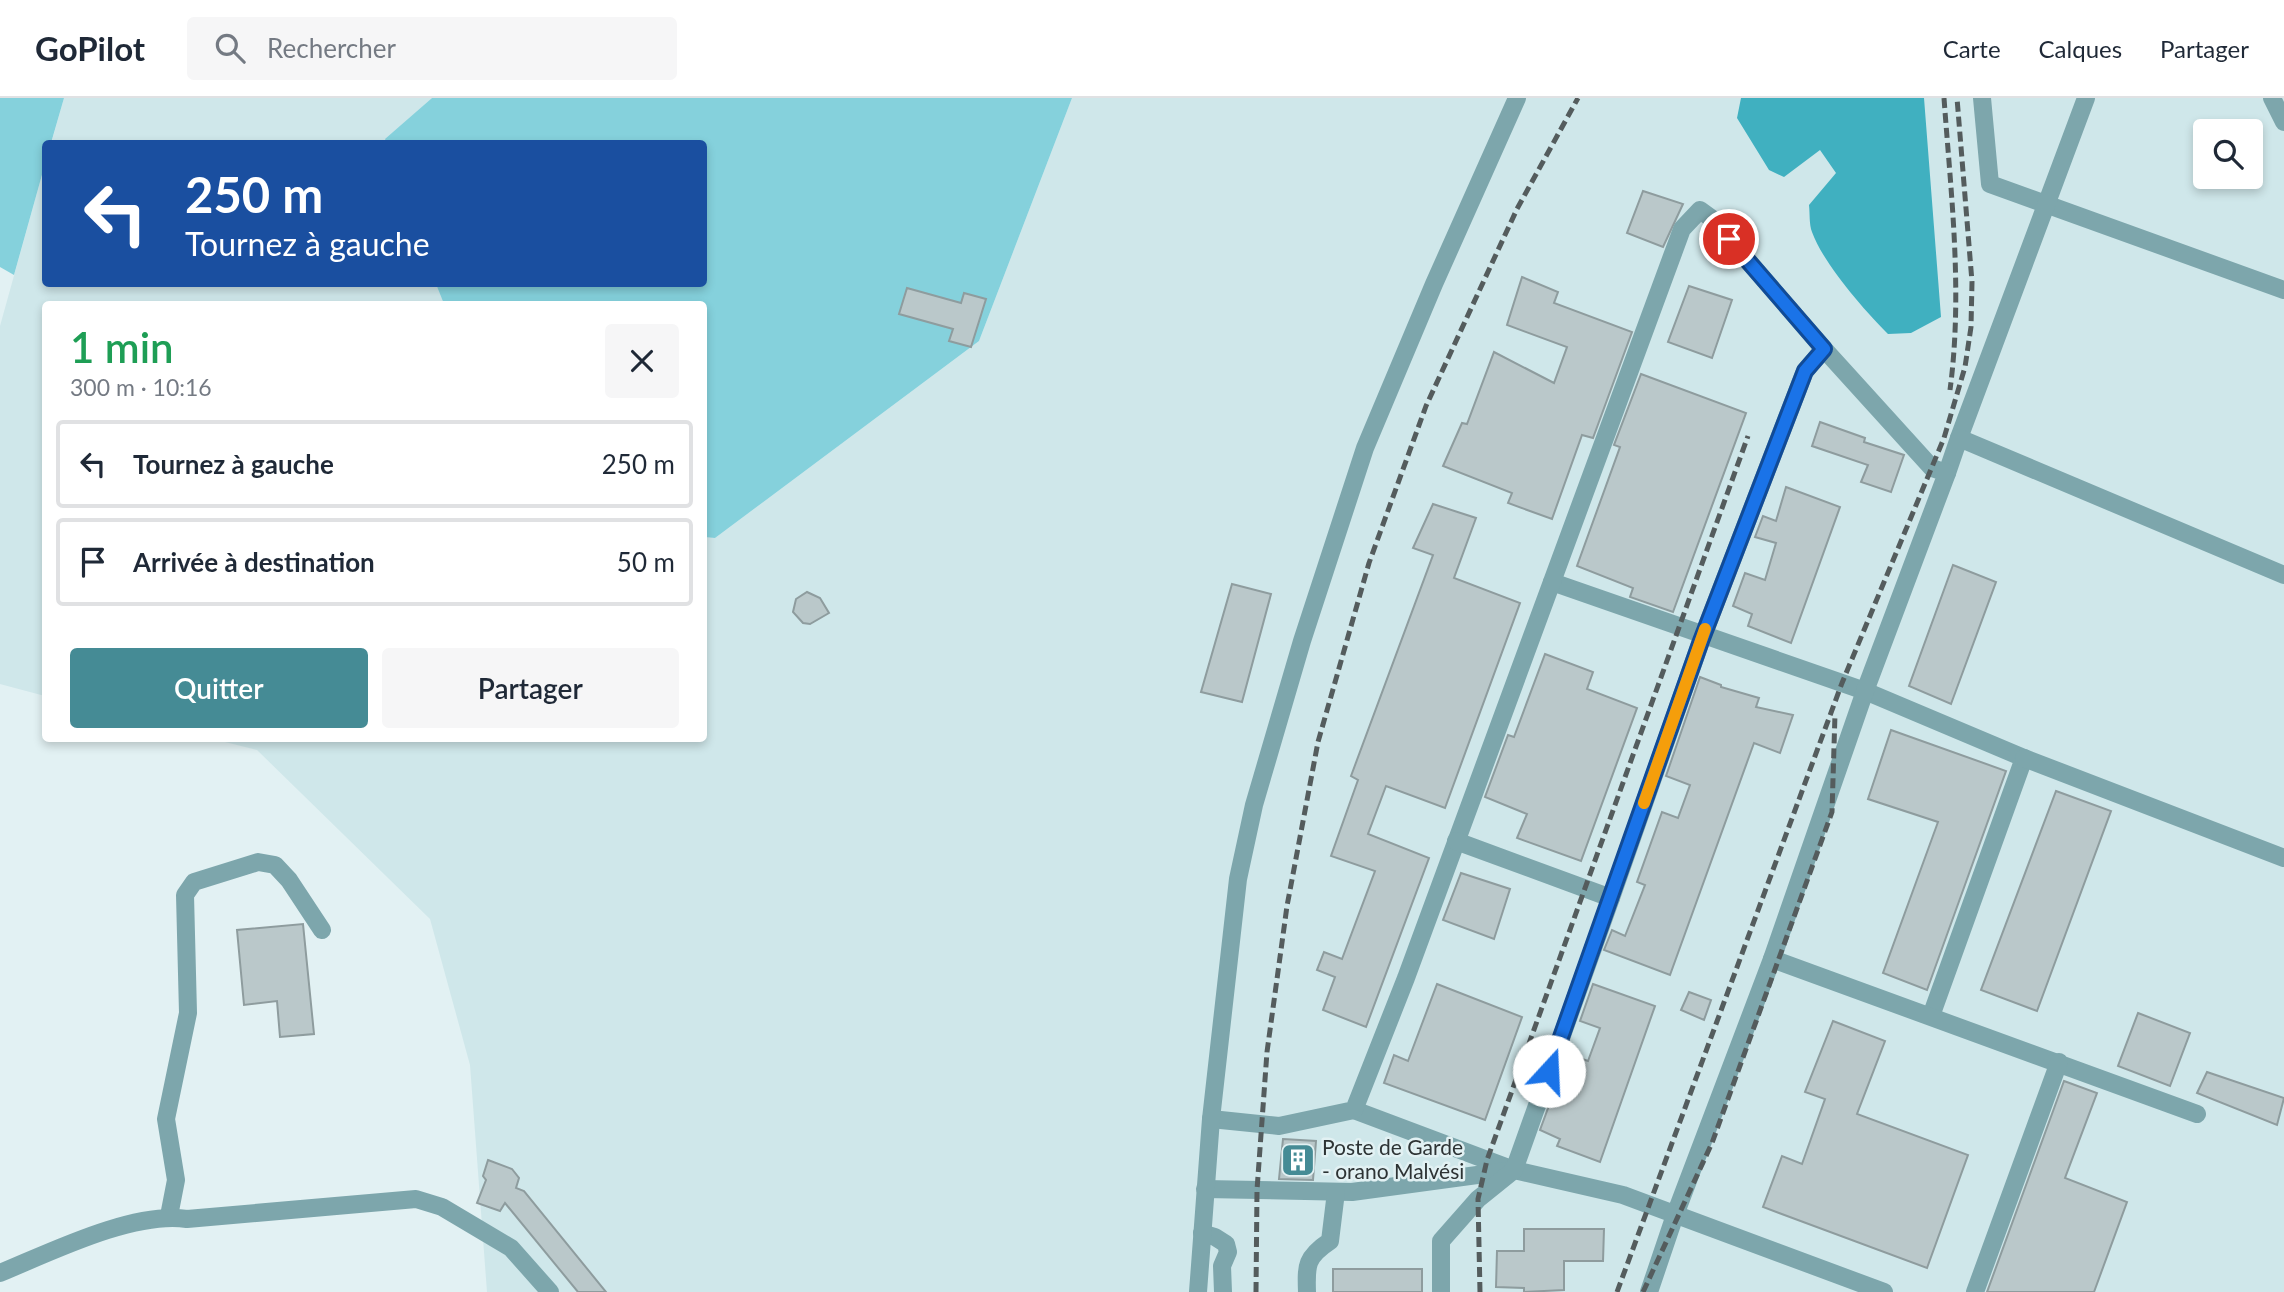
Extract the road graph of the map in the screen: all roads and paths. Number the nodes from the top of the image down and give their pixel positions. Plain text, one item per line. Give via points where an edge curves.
1 (1517, 98) edge
2 (1982, 98) edge
3 (2086, 98) edge
4 (2272, 98) edge
5 (2284, 122) edge
6 (2046, 204) junction
7 (2284, 289) edge
8 (1824, 349) junction
9 (1959, 438) junction
10 (1947, 472) junction
11 (2284, 575) edge
12 (1552, 582) junction
13 (1703, 634) junction
14 (1865, 691) junction
15 (2024, 758) junction
16 (1457, 841) junction
17 (2284, 858) edge
18 (1611, 898) junction
19 (322, 930) dead end
20 (1772, 959) junction
21 (1931, 1016) junction
22 (2059, 1062) junction
23 (1353, 1110) junction
24 (2197, 1114) dead end
25 (1211, 1119) junction
26 (1514, 1170) junction
27 (1205, 1189) junction
28 (1336, 1192) junction
29 (1675, 1215) junction
30 (169, 1216) junction
31 (1202, 1233) junction
32 (0, 1273) edge
33 (550, 1292) edge
34 (1198, 1292) edge
35 (1223, 1292) edge
36 (1307, 1292) edge
37 (1441, 1292) edge
38 (1648, 1292) edge
39 (1884, 1292) edge
40 (1975, 1292) edge

1 - 25 street via 1365,448 1295,666 1254,805 1238,879
2 - 6 street via 1990,184
3 - 6 street
4 - 5 street
6 - 7 street
6 - 9 street
8 - 10 street via 1932,468
8 - 12 street via 1700,210 1682,229
8 - 13 street via 1805,371
9 - 10 street
9 - 11 street
10 - 14 street
12 - 13 street
12 - 16 street
13 - 14 street
13 - 18 street
14 - 15 street
14 - 20 street
15 - 17 street
15 - 21 street
16 - 18 street
16 - 23 street
18 - 26 street
19 - 30 street via 275,865 258,862 194,882 185,895 188,1013 166,1119 176,1180
20 - 21 street
20 - 29 street
21 - 22 street
22 - 24 street
22 - 40 street
23 - 25 street via 1279,1126
23 - 26 street
25 - 27 street
26 - 28 street
26 - 29 street via 1623,1195
26 - 37 street via 1478,1199 1441,1241
27 - 28 street
27 - 31 street
28 - 36 street via 1330,1241 1314,1252
29 - 38 street
29 - 39 street
30 - 32 street via 92,1235
30 - 33 street via 187,1219 416,1199 443,1207 511,1248
31 - 34 street
31 - 35 street via 1226,1244

